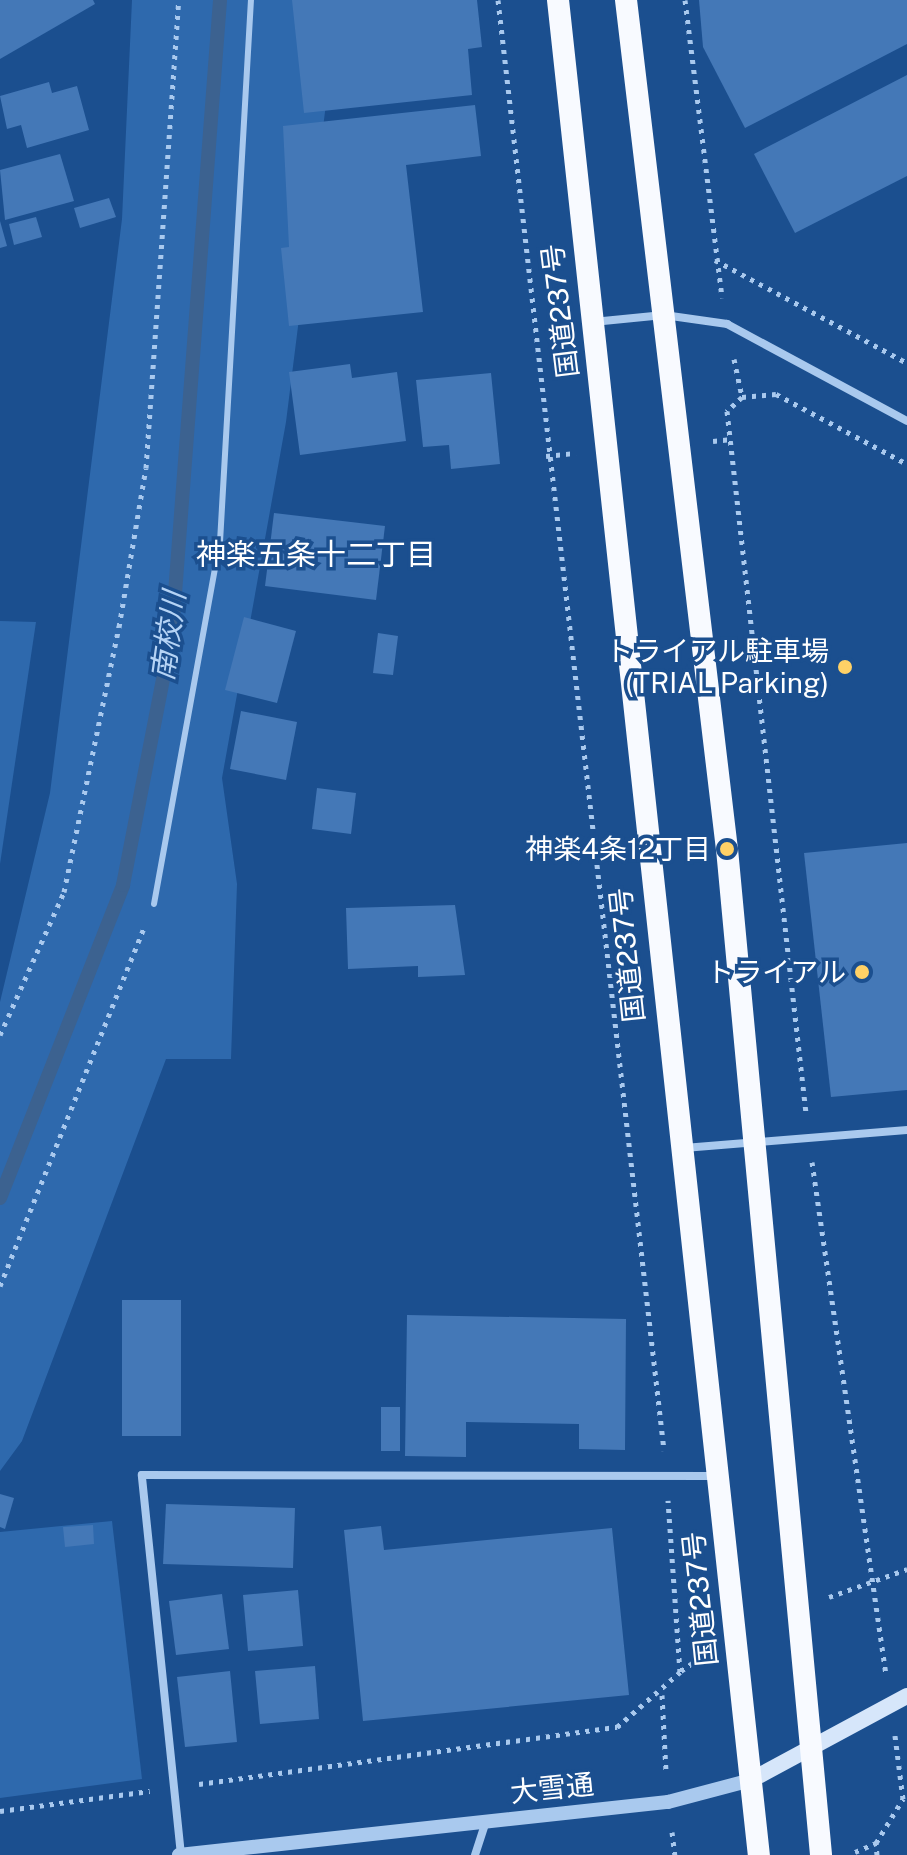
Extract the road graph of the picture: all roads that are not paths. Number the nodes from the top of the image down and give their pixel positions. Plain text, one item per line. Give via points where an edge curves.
1 (251, 0) edge
2 (558, 0) edge
3 (626, 0) edge
4 (664, 315) junction
5 (591, 322) junction
6 (907, 421) edge
7 (154, 904) road end
8 (907, 1130) edge
9 (750, 1143) junction
10 (679, 1148) junction
11 (717, 1477) junction
12 (907, 1696) edge
13 (812, 1751) junction
14 (751, 1780) junction
15 (486, 1822) junction
16 (180, 1855) edge
17 (475, 1855) edge
18 (759, 1855) edge
19 (821, 1855) edge

1 - 7 lane via 220,542
2 - 5 highway, 国道237号
3 - 4 highway
4 - 5 street
4 - 6 street via 727,324
4 - 9 highway via 727,849
5 - 10 highway, 国道237号
8 - 9 street
9 - 10 street
9 - 13 highway
10 - 11 highway, 国道237号
11 - 14 highway, 国道237号
11 - 16 street via 142,1475
12 - 13 main road, 大雪通
13 - 14 main road, 大雪通
13 - 19 highway
14 - 15 street, 大雪通 via 668,1802
14 - 18 highway, 国道237号
15 - 16 street, 大雪通
15 - 17 street

